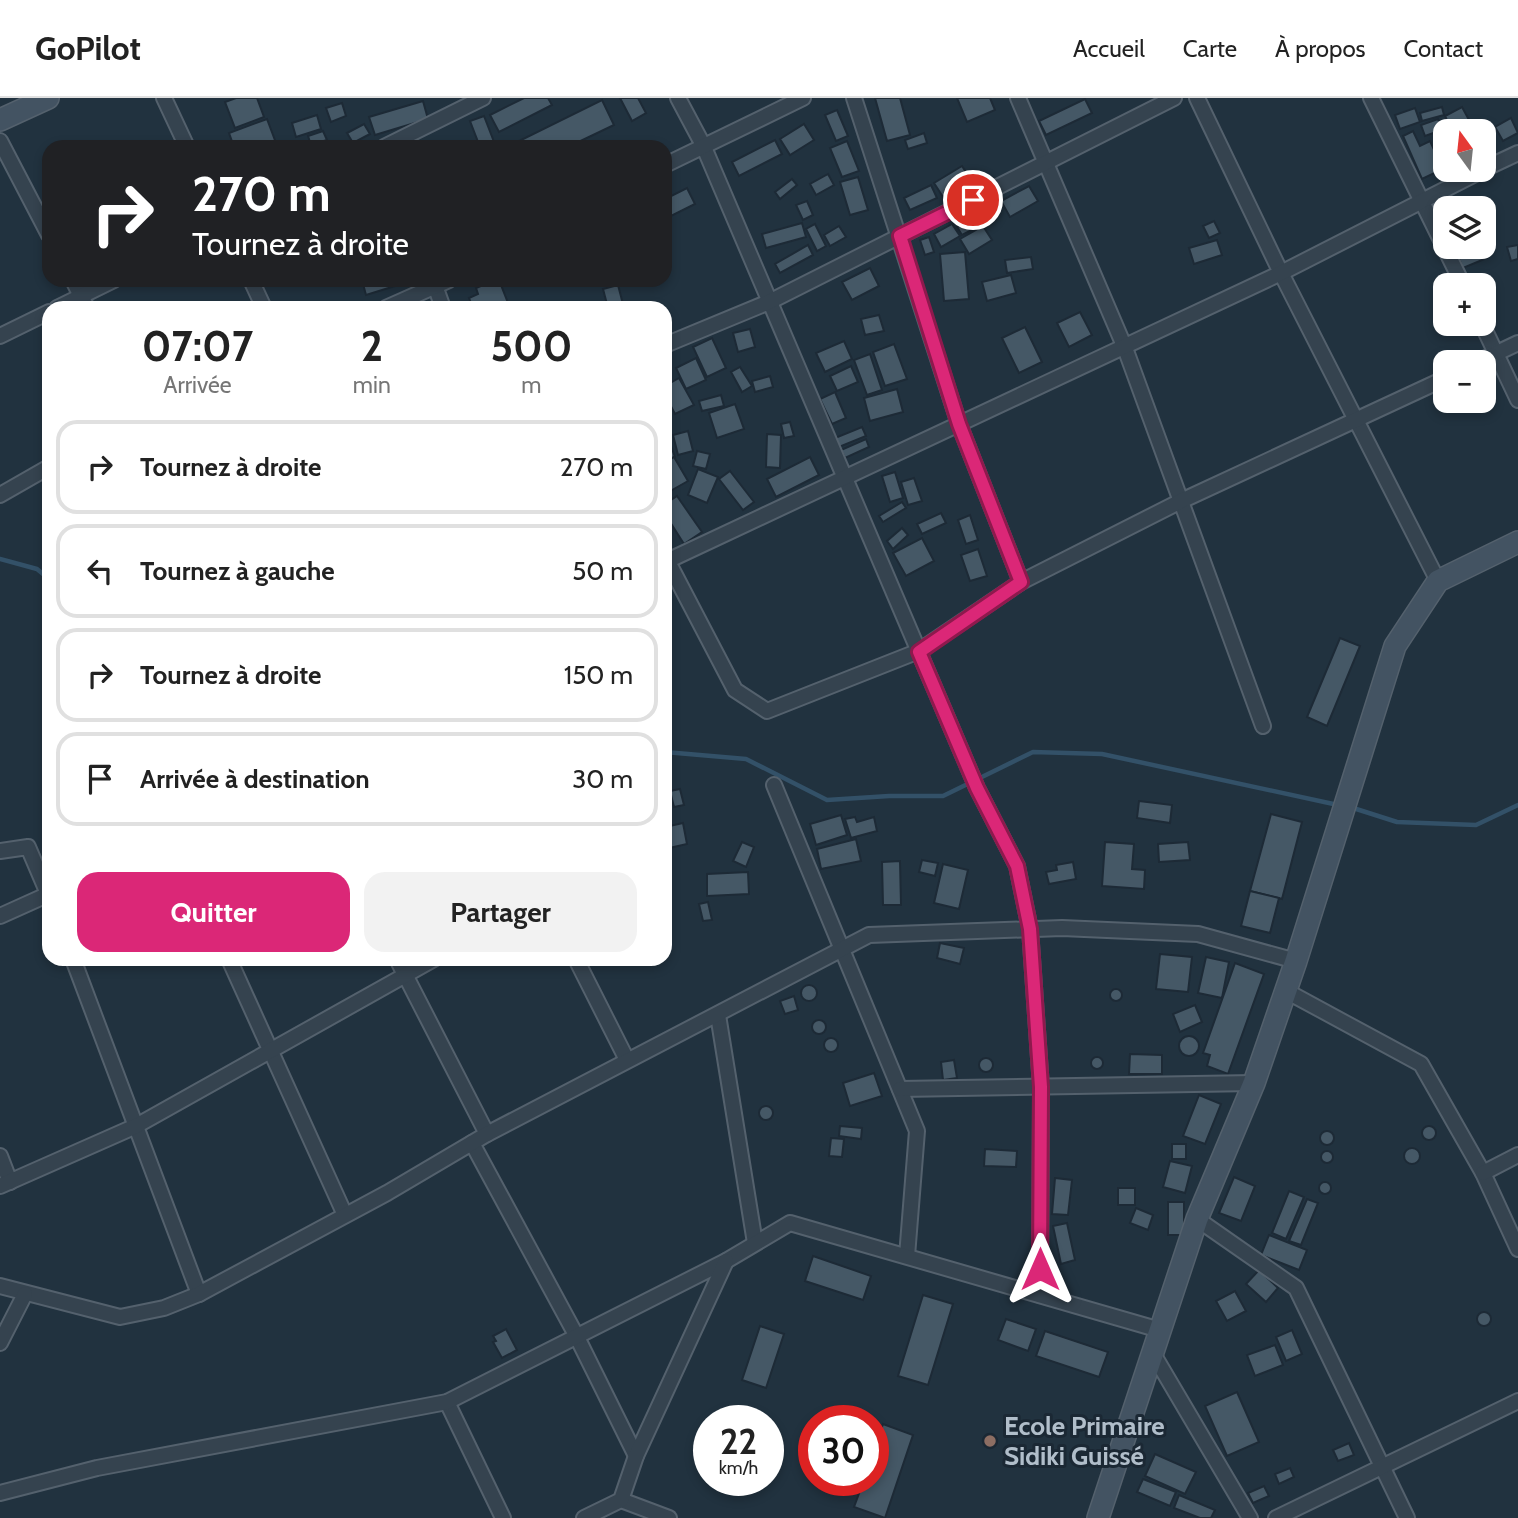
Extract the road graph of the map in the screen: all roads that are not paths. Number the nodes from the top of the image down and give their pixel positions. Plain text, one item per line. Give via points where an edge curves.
1 (48, 98) edge
2 (164, 98) edge
3 (483, 98) edge
4 (678, 98) edge
5 (803, 98) edge
6 (855, 98) edge
7 (1018, 98) edge
8 (1174, 98) edge
9 (1197, 98) edge
10 (1371, 98) edge
11 (0, 120) edge
12 (184, 140) edge
13 (401, 140) edge
14 (0, 141) edge
15 (703, 145) junction
16 (1518, 153) edge
17 (672, 161) edge
18 (1046, 164) junction
19 (1496, 164) edge
20 (1459, 182) edge
21 (1422, 200) junction
22 (42, 222) edge
23 (900, 236) junction
24 (1281, 273) junction
25 (1457, 273) edge
26 (104, 287) edge
27 (428, 287) edge
28 (85, 301) edge
29 (400, 301) edge
30 (769, 302) junction
31 (42, 315) edge
32 (0, 336) edge
33 (672, 342) edge
34 (1518, 343) edge
35 (1125, 348) junction
36 (1496, 354) joint
37 (1433, 384) edge
38 (1518, 400) edge
39 (1356, 420) junction
40 (959, 424) junction
41 (42, 471) edge
42 (845, 478) junction
43 (0, 495) edge
44 (1179, 502) junction
45 (1518, 542) edge
46 (672, 556) edge
47 (672, 570) edge
48 (1438, 581) junction
49 (1021, 582) junction
50 (919, 652) junction
51 (1263, 726) dead end
52 (774, 785) dead end
53 (0, 851) edge
54 (42, 879) edge
55 (42, 898) edge
56 (0, 916) edge
57 (1030, 929) junction
58 (843, 950) junction
59 (1296, 961) junction
60 (76, 966) edge
61 (232, 966) edge
62 (401, 966) edge
63 (420, 966) edge
64 (580, 966) edge
65 (405, 974) junction
66 (1286, 991) junction
67 (718, 1015) junction
68 (270, 1050) junction
69 (627, 1060) junction
70 (1254, 1083) junction
71 (1041, 1087) junction
72 (900, 1089) junction
73 (136, 1126) junction
74 (487, 1134) junction
75 (472, 1143) junction
76 (0, 1156) edge
77 (1518, 1156) edge
78 (1483, 1173) junction
79 (5, 1184) edge
80 (345, 1215) junction
81 (1197, 1219) junction
82 (755, 1243) junction
83 (1518, 1249) edge
84 (907, 1256) junction
85 (726, 1261) junction
86 (0, 1286) edge
87 (26, 1294) junction
88 (199, 1294) junction
89 (1040, 1295) junction
90 (1160, 1330) junction
91 (576, 1335) junction
92 (0, 1343) edge
93 (1152, 1352) junction
94 (1518, 1401) edge
95 (447, 1402) junction
96 (636, 1456) junction
97 (1382, 1468) junction
98 (0, 1493) edge
99 (621, 1500) junction
100 (503, 1518) edge
101 (584, 1518) edge
102 (669, 1518) edge
103 (1098, 1518) edge
104 (1250, 1518) edge
105 (1276, 1518) edge
106 (1407, 1518) edge

1 - 11 street
2 - 12 street
3 - 13 street
4 - 15 street
5 - 15 street
6 - 23 street
7 - 18 street
8 - 18 street
9 - 24 street
10 - 21 street
14 - 22 street
15 - 17 street
15 - 30 street
16 - 19 street
18 - 23 street
18 - 35 street
20 - 21 street
21 - 24 street
21 - 25 street
23 - 30 street
23 - 40 street
24 - 35 street
24 - 39 street
26 - 28 street
27 - 29 street
30 - 33 street
30 - 42 street
31 - 32 street
34 - 36 street
35 - 40 street
35 - 44 street
36 - 38 street
37 - 39 street
39 - 44 street
39 - 48 street
40 - 42 street
40 - 49 street
41 - 43 street
42 - 46 street
42 - 50 street
44 - 49 street
44 - 51 street
45 - 48 street
47 - 50 street via 735,690 767,711
48 - 59 street via 1395,646
49 - 50 street
50 - 57 street via 974,781 1017,866
52 - 58 street
53 - 54 street via 28,847
55 - 56 street
57 - 58 street via 869,935
57 - 59 street via 1198,934
57 - 71 street
58 - 67 street
58 - 72 street
59 - 66 street
60 - 73 street
61 - 68 street
62 - 65 street
63 - 65 street
64 - 69 street
65 - 68 street
65 - 74 street
66 - 70 street
66 - 78 street via 1421,1064
67 - 69 street
67 - 82 street
68 - 73 street
68 - 80 street
69 - 74 street
70 - 71 street
70 - 81 street
71 - 72 street
71 - 89 street
72 - 84 street via 917,1131
73 - 79 street
73 - 88 street
74 - 75 street
75 - 80 street
75 - 91 street
76 - 79 street
77 - 78 street
78 - 83 street
80 - 88 street
81 - 90 street
81 - 97 street via 1296,1288
82 - 84 street via 790,1223
82 - 85 street
84 - 89 street
85 - 91 street
85 - 96 street
86 - 87 street
87 - 88 street via 120,1318
87 - 92 street
89 - 90 street
90 - 93 street
91 - 95 street
91 - 96 street
93 - 103 street
93 - 104 street
94 - 97 street
95 - 98 street via 97,1468
95 - 100 street
96 - 99 street
97 - 105 street
97 - 106 street
99 - 101 street
99 - 102 street

